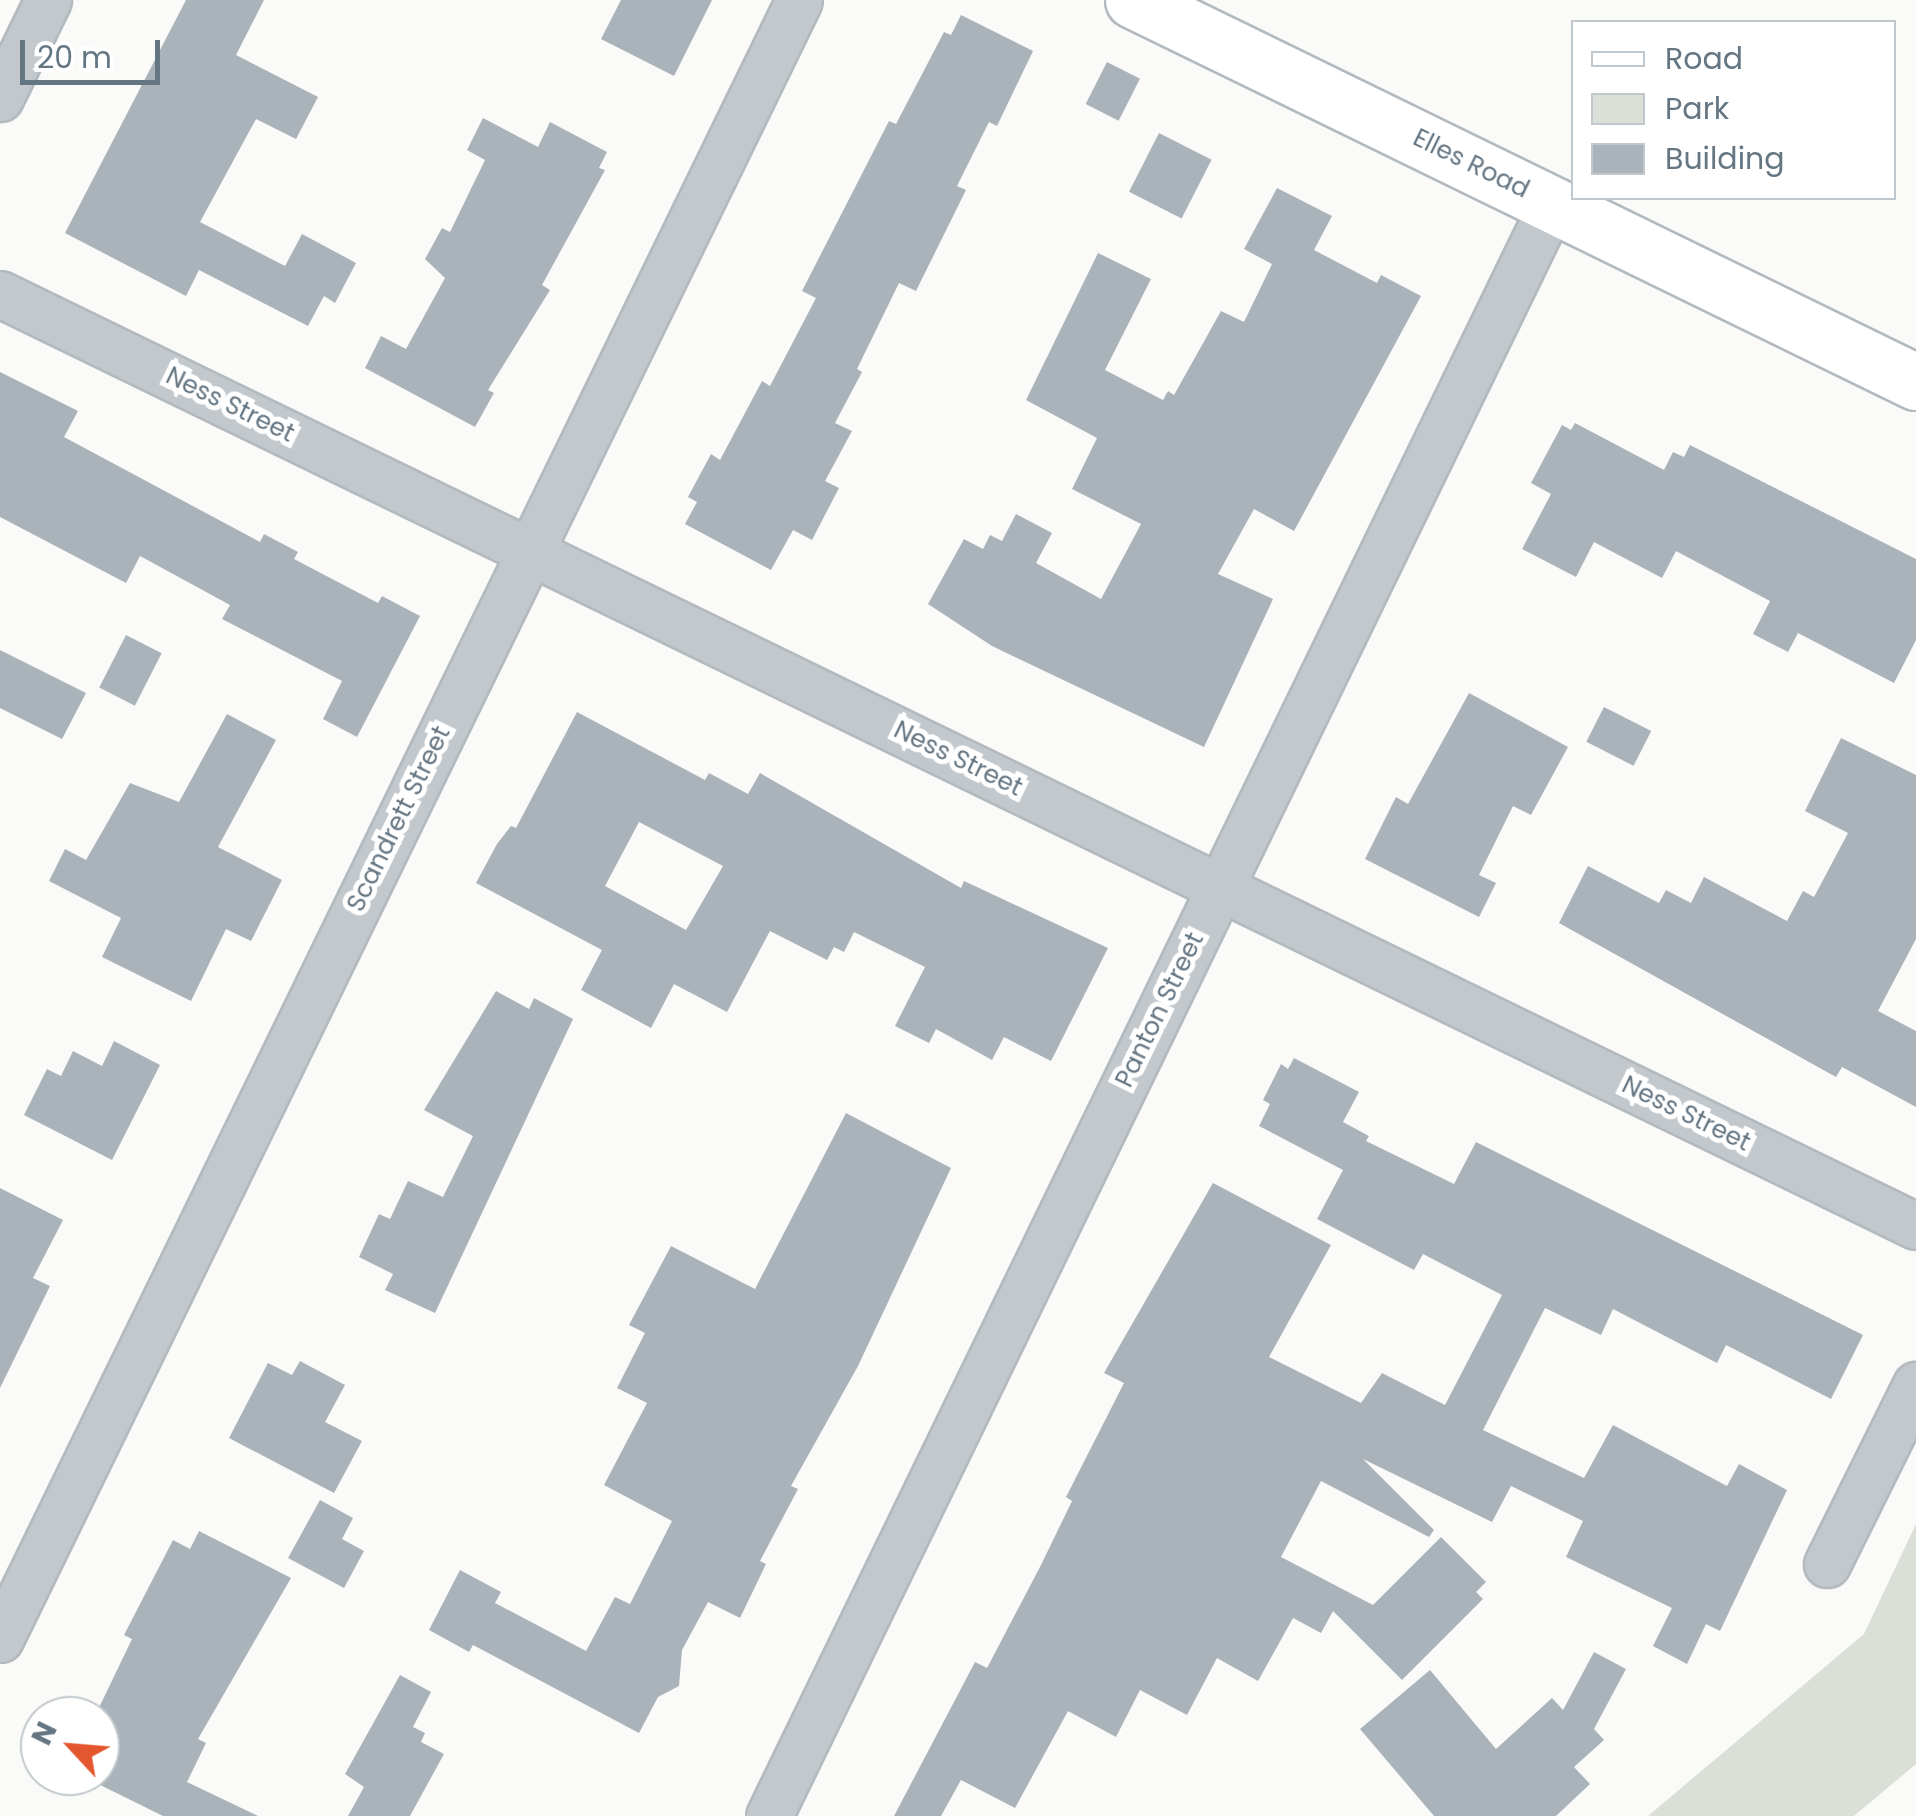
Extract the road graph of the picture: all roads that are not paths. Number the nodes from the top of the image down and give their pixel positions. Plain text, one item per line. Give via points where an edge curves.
1 (48, 0) edge
2 (799, 0) edge
3 (1133, 0) edge
4 (0, 98) edge
5 (1552, 204) junction
6 (0, 294) edge
7 (1916, 382) edge
8 (531, 551) junction
9 (1219, 886) junction
10 (1916, 1226) edge
11 (1916, 1385) edge
12 (1827, 1564) dead end
13 (0, 1639) edge
14 (768, 1816) edge

1 - 4 street
2 - 8 street, Scandrett Street
3 - 5 main road, Elles Road
5 - 7 main road, Elles Road
5 - 9 street, Panton Street
6 - 8 street, Ness Street
8 - 9 street, Ness Street
8 - 13 street, Scandrett Street
9 - 10 street, Ness Street
9 - 14 street, Panton Street
11 - 12 street

